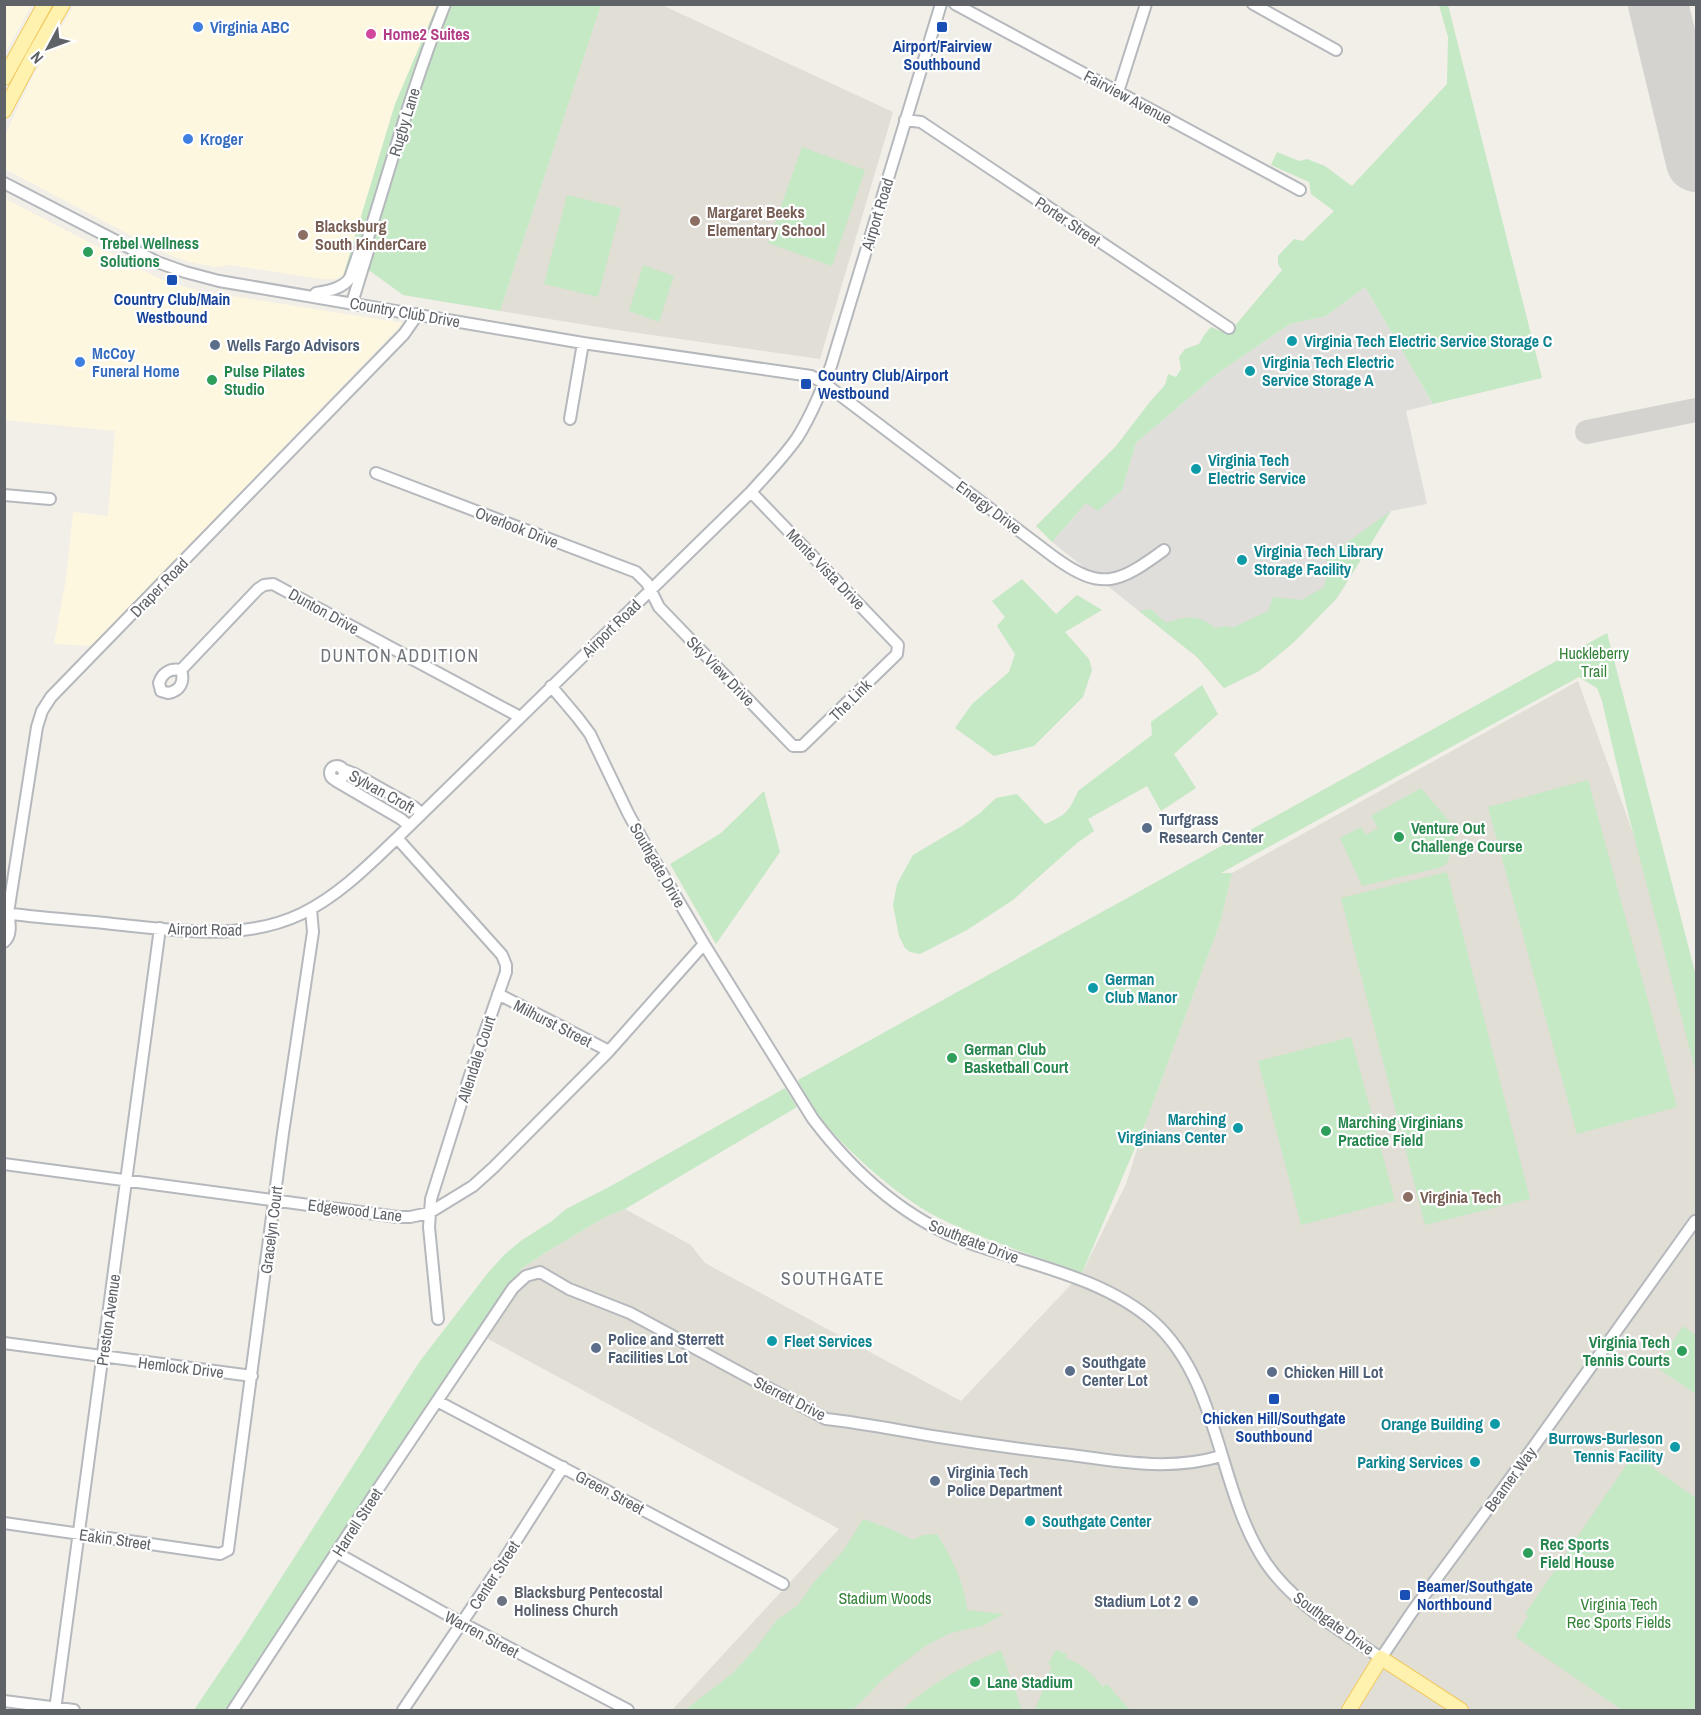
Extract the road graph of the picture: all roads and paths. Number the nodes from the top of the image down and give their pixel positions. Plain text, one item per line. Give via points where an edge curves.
1 (45, 4) edge
2 (63, 4) edge
3 (445, 4) edge
4 (941, 4) edge
5 (956, 4) edge
6 (1146, 4) edge
7 (1253, 4) edge
8 (1336, 50) dead end
9 (4, 78) edge
10 (1118, 92) junction
11 (4, 111) edge
12 (905, 120) junction
13 (4, 183) edge
14 (1300, 190) dead end
15 (367, 241) junction
16 (308, 295) junction
17 (352, 303) junction
18 (418, 314) junction
19 (1229, 328) dead end
20 (583, 343) junction
21 (824, 383) junction
22 (570, 419) dead end
23 (376, 473) dead end
24 (751, 492) junction
25 (4, 495) edge
26 (50, 499) dead end
27 (1164, 550) dead end
28 (650, 590) junction
29 (898, 648) joint
30 (181, 670) dead end
31 (551, 686) junction
32 (520, 717) junction
33 (798, 747) joint
34 (422, 813) junction
35 (408, 826) junction
36 (397, 838) junction
37 (311, 909) junction
38 (6, 915) edge
39 (160, 928) junction
40 (4, 942) edge
41 (704, 944) junction
42 (498, 994) junction
43 (609, 1051) junction
44 (4, 1164) edge
45 (127, 1180) junction
46 (275, 1201) junction
47 (429, 1213) junction
48 (1695, 1221) edge
49 (438, 1319) dead end
50 (482, 1335) joint
51 (4, 1343) edge
52 (103, 1358) junction
53 (252, 1376) junction
54 (437, 1401) junction
55 (1221, 1456) junction
56 (563, 1467) junction
57 (4, 1523) edge
58 (79, 1534) junction
59 (226, 1552) joint
60 (337, 1553) junction
61 (783, 1584) dead end
62 (462, 1623) junction
63 (1381, 1658) junction
64 (4, 1701) edge
65 (55, 1709) edge
66 (74, 1710) edge
67 (233, 1710) edge
68 (403, 1710) edge
69 (628, 1710) edge
70 (1349, 1710) edge
71 (1461, 1710) edge

1 - 9 main road
2 - 11 main road
3 - 15 street, Rugby Lane via 425,55
4 - 12 street, Airport Road
5 - 10 street, Fairview Avenue
6 - 10 street
7 - 8 street
10 - 14 street, Fairview Avenue
12 - 19 street, Porter Street via 921,122
12 - 21 street, Airport Road
13 - 16 street, Country Club Drive via 166,266 219,281
15 - 16 street, Rugby Lane via 347,283
15 - 17 street, Rugby Lane via 368,251
16 - 17 street, Country Club Drive
17 - 18 street, Country Club Drive
18 - 20 street, Country Club Drive
18 - 38 street, Draper Road via 404,334 51,697 37,727
20 - 21 street, Country Club Drive via 811,376
20 - 22 street
21 - 24 street, Airport Road via 797,437
21 - 27 street, Energy Drive via 1080,574 1117,578
23 - 28 street, Overlook Drive via 636,572
24 - 28 street, Airport Road
24 - 29 street, Monte Vista Drive via 895,640
25 - 26 street
28 - 31 street, Airport Road
28 - 33 street, Sky View Drive via 659,607
29 - 33 street, The Link via 897,654
30 - 32 street, Dunton Drive via 258,589 273,584
31 - 32 street, Airport Road
31 - 41 street, Southgate Drive via 596,746 628,813
32 - 34 street, Airport Road
34 - 35 street, Airport Road
34 - 35 street, Sylvan Croft via 355,774 337,766 330,770 331,778
35 - 36 street, Airport Road
36 - 37 street, Airport Road via 342,888
36 - 42 street, Allendale Court via 502,955 506,972
37 - 39 street, Airport Road via 280,922 240,931
37 - 46 street, Gracelyn Court via 313,932
38 - 39 street, Airport Road
38 - 40 street, Draper Road via 10,924
39 - 45 street, Preston Avenue
41 - 43 street, Edgewood Lane
41 - 55 street, Southgate Drive via 813,1119 873,1186 942,1231 1082,1281 1116,1296 1154,1322 1184,1360 1197,1385
42 - 43 street, Milhurst Street
42 - 47 street, Allendale Court
43 - 47 street, Edgewood Lane via 494,1167
44 - 45 street, Edgewood Lane
45 - 46 street, Edgewood Lane
45 - 52 street, Preston Avenue
46 - 47 street, Edgewood Lane via 398,1217
46 - 53 street, Gracelyn Court
47 - 49 street, Allendale Court
48 - 63 street, Beamer Way
50 - 54 street, Harrell Street
50 - 55 street, Sterrett Drive via 513,1288 526,1276 540,1272 569,1289 630,1313 826,1419 1130,1463 1186,1463
51 - 52 street, Hemlock Drive
52 - 53 street, Hemlock Drive
52 - 58 street, Preston Avenue
53 - 59 street, Gracelyn Court
54 - 56 street, Green Street
54 - 60 street, Harrell Street
55 - 63 street, Southgate Drive via 1243,1520 1267,1564 1304,1603
56 - 61 street, Green Street
56 - 62 street, Center Street
57 - 58 street, Eakin Street
58 - 59 street, Eakin Street
58 - 65 street, Preston Avenue
60 - 62 street, Warren Street
60 - 67 street, Harrell Street
62 - 68 street, Center Street
62 - 69 street, Warren Street
63 - 70 main road, Beamer Way
63 - 71 main road, Southgate Drive
64 - 65 street
65 - 66 street

